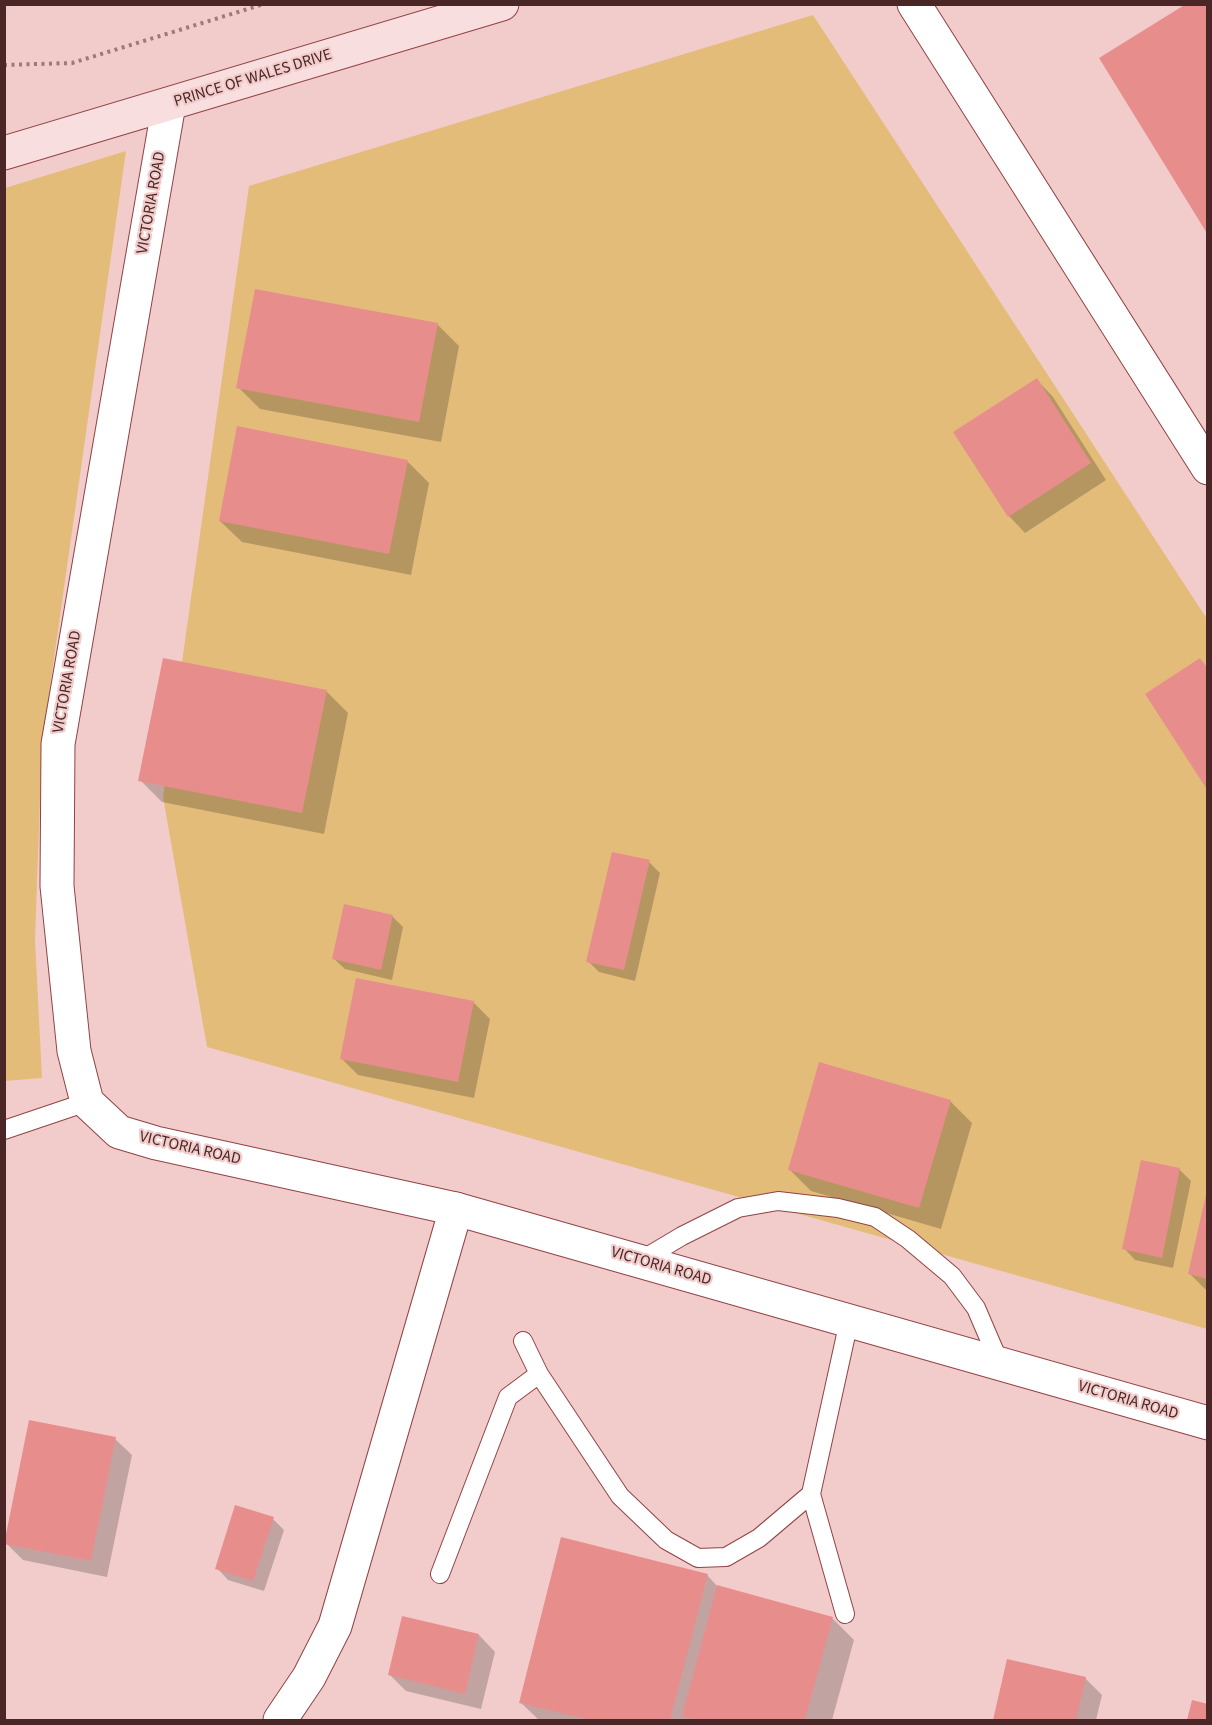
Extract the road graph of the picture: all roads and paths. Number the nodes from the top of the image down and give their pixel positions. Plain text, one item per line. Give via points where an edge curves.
1 (264, 4) edge
2 (502, 4) edge
3 (914, 4) edge
4 (4, 65) edge
5 (169, 104) junction
6 (4, 153) edge
7 (1175, 418) junction
8 (1208, 427) edge
9 (1208, 468) edge
10 (87, 1102) junction
11 (4, 1130) edge
12 (456, 1209) junction
13 (640, 1261) junction
14 (849, 1321) junction
15 (524, 1341) dead end
16 (1000, 1364) junction
17 (539, 1374) junction
18 (1208, 1423) edge
19 (811, 1494) junction
20 (440, 1574) dead end
21 (845, 1614) dead end
22 (280, 1720) edge

1 - 4 path via 72,63
2 - 5 main road, PRINCE OF WALES DRIVE
3 - 7 street
5 - 6 main road, PRINCE OF WALES DRIVE
5 - 10 street, VICTORIA ROAD via 58,744 57,886 75,1051
7 - 8 street
7 - 9 street
10 - 11 lane
10 - 12 street, VICTORIA ROAD via 119,1132 156,1143
12 - 13 street, VICTORIA ROAD
12 - 22 street via 335,1626 309,1677
13 - 14 street, VICTORIA ROAD
13 - 16 lane via 738,1208 758,1204 778,1201 875,1217 952,1276 976,1308
14 - 16 street, VICTORIA ROAD
14 - 19 lane
15 - 17 lane
16 - 18 street, VICTORIA ROAD
17 - 19 lane via 620,1497 666,1540 698,1558 726,1557 759,1538
17 - 20 lane via 508,1397
19 - 21 lane

